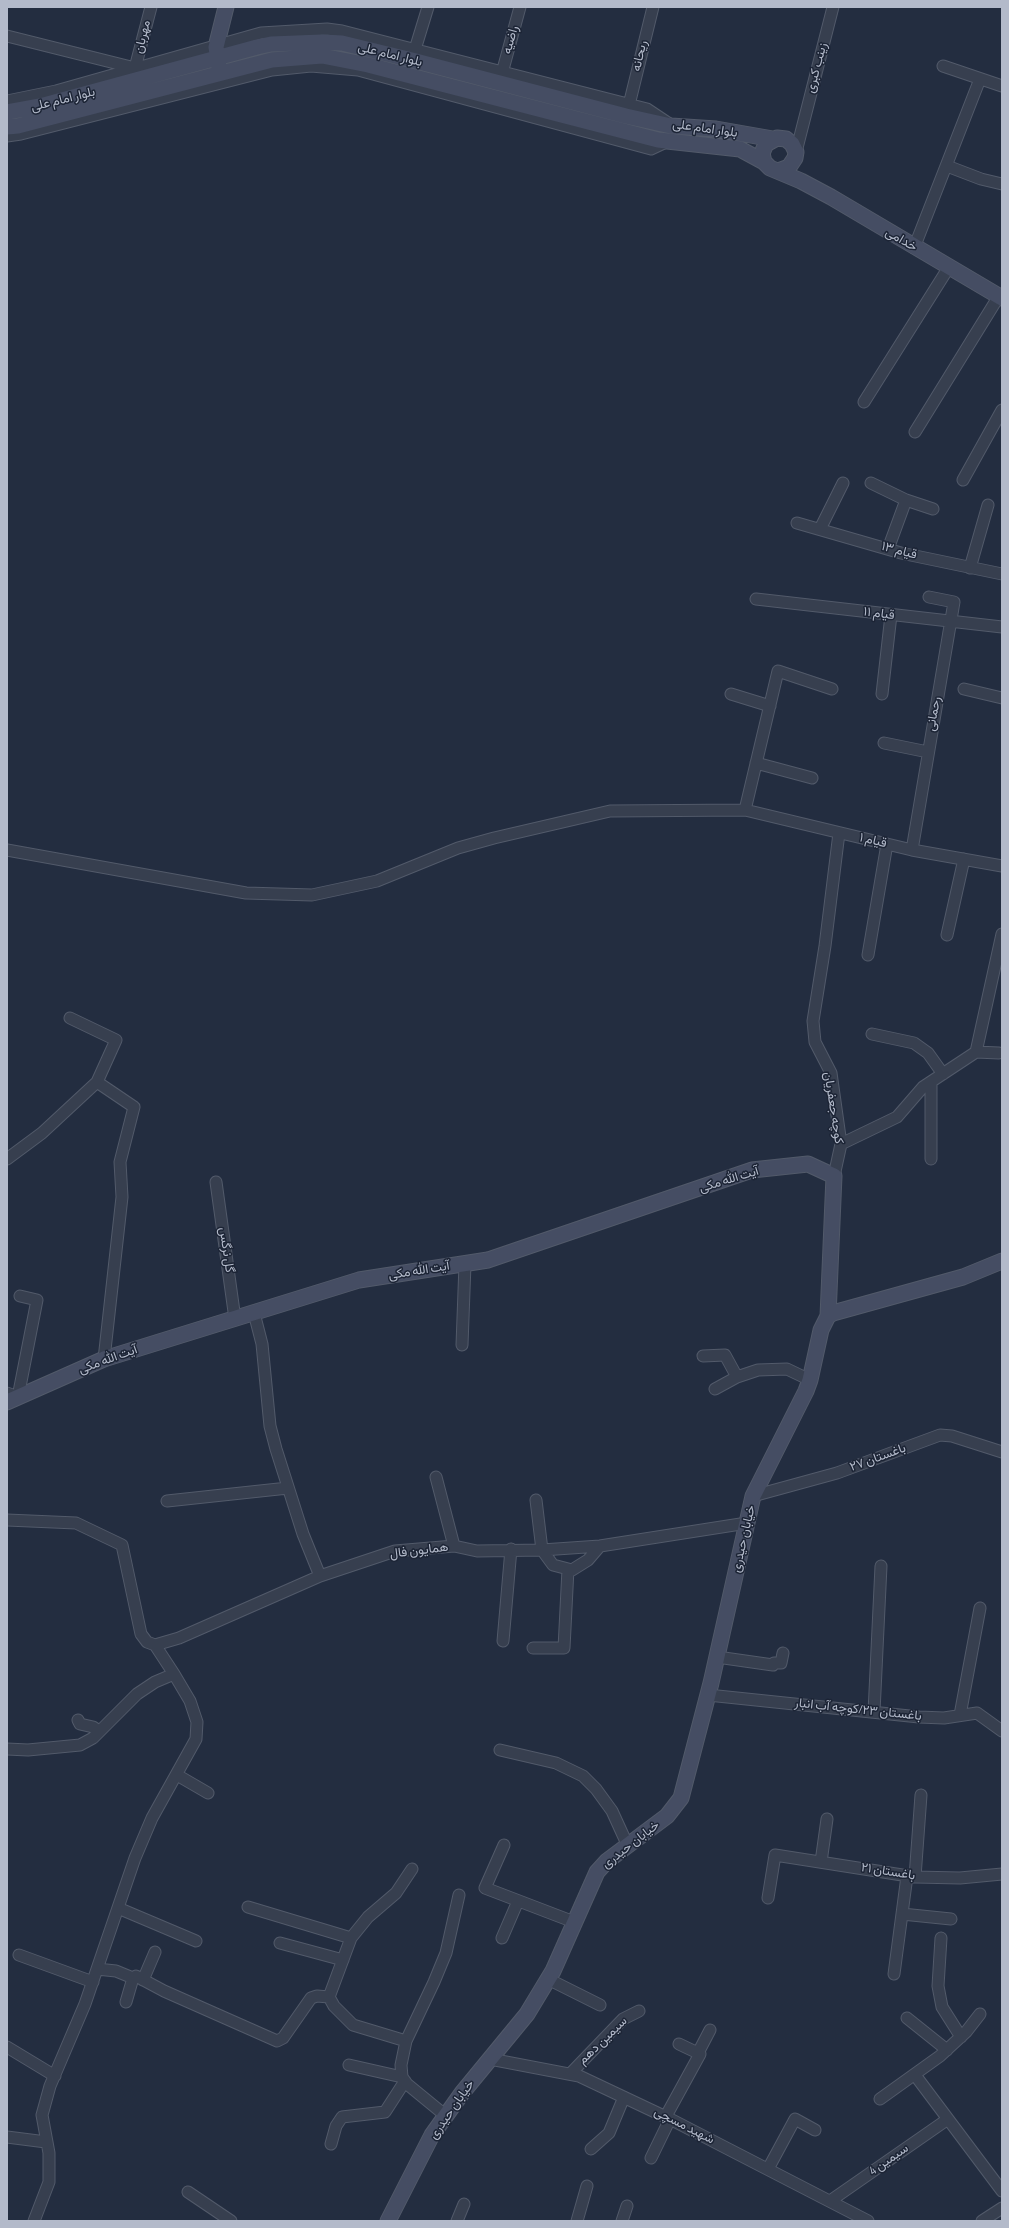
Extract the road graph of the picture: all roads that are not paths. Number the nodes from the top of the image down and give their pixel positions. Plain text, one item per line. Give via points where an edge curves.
1 (151, 7) edge
2 (226, 7) edge
3 (428, 7) edge
4 (520, 7) edge
5 (653, 7) edge
6 (833, 7) edge
7 (7, 36) edge
8 (414, 55) junction
9 (217, 59) junction
10 (943, 66) dead end
11 (135, 68) junction
12 (502, 73) junction
13 (980, 79) junction
14 (413, 81) junction
15 (1002, 86) edge
16 (7, 101) edge
17 (629, 105) junction
18 (7, 112) edge
19 (7, 126) edge
20 (672, 126) junction
21 (800, 129) junction
22 (7, 136) edge
23 (775, 138) junction
24 (668, 141) junction
25 (795, 155) junction
26 (764, 162) junction
27 (947, 166) junction
28 (778, 170) junction
29 (802, 181) junction
30 (1002, 184) edge
31 (914, 248) junction
32 (949, 267) junction
33 (1000, 297) edge
34 (864, 402) dead end
35 (1002, 410) edge
36 (915, 432) dead end
37 (963, 480) dead end
38 (843, 483) dead end
39 (871, 483) dead end
40 (906, 500) junction
41 (988, 505) dead end
42 (933, 509) dead end
43 (797, 523) dead end
44 (820, 530) junction
45 (888, 549) junction
46 (970, 568) junction
47 (1002, 574) edge
48 (929, 596) dead end
49 (756, 599) dead end
50 (891, 615) junction
51 (950, 622) junction
52 (1002, 627) edge
53 (832, 689) dead end
54 (964, 689) dead end
55 (732, 694) dead end
56 (882, 694) dead end
57 (1002, 698) edge
58 (770, 706) junction
59 (884, 743) dead end
60 (928, 752) junction
61 (756, 763) junction
62 (812, 778) dead end
63 (745, 810) junction
64 (839, 833) junction
65 (887, 844) junction
66 (7, 850) edge
67 (912, 850) junction
68 (964, 859) junction
69 (1002, 866) edge
70 (1002, 934) edge
71 (947, 935) dead end
72 (868, 955) dead end
73 (997, 976) edge
74 (70, 1018) dead end
75 (872, 1034) dead end
76 (976, 1052) junction
77 (999, 1053) dead end
78 (943, 1074) junction
79 (96, 1082) junction
80 (931, 1082) junction
81 (841, 1144) junction
82 (7, 1159) edge
83 (931, 1159) dead end
84 (834, 1176) junction
85 (216, 1182) dead end
86 (1002, 1260) edge
87 (465, 1264) junction
88 (20, 1296) dead end
89 (254, 1313) junction
90 (828, 1316) junction
91 (235, 1319) junction
92 (462, 1345) dead end
93 (703, 1356) dead end
94 (104, 1359) junction
95 (737, 1377) junction
96 (810, 1380) junction
97 (715, 1389) dead end
98 (11, 1397) edge
99 (1002, 1452) edge
100 (436, 1477) dead end
101 (288, 1488) junction
102 (753, 1496) junction
103 (536, 1500) dead end
104 (167, 1501) dead end
105 (7, 1520) edge
106 (747, 1523) junction
107 (454, 1546) junction
108 (600, 1546) junction
109 (511, 1549) junction
110 (542, 1550) junction
111 (881, 1566) dead end
112 (568, 1569) junction
113 (320, 1576) junction
114 (980, 1608) dead end
115 (503, 1641) dead end
116 (155, 1645) junction
117 (534, 1648) dead end
118 (783, 1653) dead end
119 (717, 1657) junction
120 (174, 1674) junction
121 (708, 1695) junction
122 (874, 1712) junction
123 (960, 1715) junction
124 (78, 1720) dead end
125 (1002, 1730) edge
126 (99, 1732) junction
127 (7, 1749) edge
128 (500, 1750) dead end
129 (177, 1775) junction
130 (208, 1793) dead end
131 (921, 1794) dead end
132 (827, 1819) dead end
133 (504, 1845) dead end
134 (628, 1846) junction
135 (821, 1862) junction
136 (412, 1869) dead end
137 (1002, 1874) edge
138 (911, 1877) junction
139 (459, 1895) dead end
140 (768, 1898) dead end
141 (518, 1901) junction
142 (248, 1907) dead end
143 (118, 1908) junction
144 (902, 1914) junction
145 (951, 1919) dead end
146 (574, 1922) junction
147 (351, 1938) junction
148 (502, 1938) dead end
149 (941, 1938) dead end
150 (196, 1941) dead end
151 (280, 1943) dead end
152 (155, 1952) dead end
153 (19, 1956) dead end
154 (343, 1960) junction
155 (97, 1969) junction
156 (894, 1974) dead end
157 (138, 1979) junction
158 (548, 1979) junction
159 (93, 1982) junction
160 (329, 1997) junction
161 (126, 2002) dead end
162 (600, 2005) dead end
163 (639, 2011) dead end
164 (980, 2014) dead end
165 (907, 2018) dead end
166 (710, 2030) dead end
167 (961, 2037) junction
168 (406, 2041) junction
169 (679, 2044) dead end
170 (7, 2047) edge
171 (947, 2050) junction
172 (698, 2053) junction
173 (490, 2058) junction
174 (349, 2066) dead end
175 (570, 2074) junction
176 (915, 2075) junction
177 (55, 2076) junction
178 (403, 2079) junction
179 (624, 2097) junction
180 (880, 2099) dead end
181 (446, 2116) junction
182 (668, 2117) junction
183 (948, 2119) junction
184 (815, 2130) dead end
185 (7, 2137) edge
186 (46, 2142) junction
187 (331, 2144) dead end
188 (591, 2149) dead end
189 (651, 2158) dead end
190 (768, 2169) junction
191 (587, 2186) dead end
192 (1002, 2191) edge
193 (188, 2192) dead end
194 (830, 2201) junction
195 (464, 2204) dead end
196 (627, 2206) dead end
197 (1002, 2208) edge
198 (219, 2218) edge
199 (34, 2221) edge
200 (231, 2221) edge
201 (388, 2221) edge
202 (457, 2221) edge
203 (577, 2221) edge
204 (622, 2221) edge
205 (868, 2221) edge
206 (982, 2221) edge

1 - 11 street, مهربان
2 - 9 street
3 - 8 street
4 - 12 street, راضیه
5 - 17 street, ریحانه
6 - 21 street, زینب کبری
7 - 11 street
8 - 9 street, بلوار امام علی via 322,42 271,44
8 - 12 street
8 - 20 street, بلوار امام علی via 626,116
9 - 11 street
9 - 14 street, بلوار امام علی via 272,60 322,56 346,60
9 - 18 street, بلوار امام علی via 40,106
9 - 19 street, بلوار امام علی via 25,124
10 - 13 street
11 - 16 street via 56,91
12 - 17 street
13 - 15 street
13 - 27 street
14 - 22 street via 358,70 310,66 272,70
14 - 24 street, بلوار امام علی
17 - 20 street via 646,109
20 - 23 street, بلوار امام علی via 716,129
20 - 24 street
21 - 23 street
21 - 25 street, زینب کبری
23 - 25 street via 786,139 792,144
23 - 26 street via 766,144 762,153
24 - 26 street, بلوار امام علی via 740,149
25 - 28 street via 789,167
25 - 29 street
26 - 28 street via 770,168
27 - 30 street
27 - 31 street
28 - 29 street, خدامی
29 - 31 street, خدامی
31 - 32 street, خدامی
32 - 33 street, خدامی
32 - 34 street
33 - 36 street
35 - 37 street
38 - 44 street
39 - 40 street
40 - 42 street
40 - 45 street
41 - 46 street
43 - 44 street, قیام ۱۳
44 - 45 street, قیام ۱۳
45 - 46 street, قیام ۱۳
46 - 47 street, قیام ۱۳
48 - 51 street, رحمانی via 954,602
49 - 50 street, قیام ۱۱
50 - 51 street, قیام ۱۱
50 - 56 street
51 - 52 street, قیام ۱۱
51 - 60 street, رحمانی
53 - 58 street via 778,671
54 - 57 street
55 - 58 street
58 - 61 street
59 - 60 street
60 - 67 street, رحمانی
61 - 62 street
61 - 63 street
63 - 64 street, قیام ۱
63 - 66 street, قیام ۱ via 610,811 458,848 377,881 312,895 246,893
64 - 65 street, قیام ۱
64 - 81 street, کوچه جعفریان via 813,1021 815,1042 831,1074
65 - 67 street, قیام ۱
65 - 72 street
67 - 68 street, قیام ۱
68 - 69 street, قیام ۱
68 - 71 street
70 - 73 street
73 - 76 street
74 - 79 street via 116,1040
75 - 78 street via 914,1043 928,1053
76 - 77 street
76 - 78 street
78 - 80 street
79 - 82 street via 42,1133
79 - 94 street via 134,1107 120,1162 122,1197
80 - 81 street via 897,1117
80 - 83 street
81 - 84 street, کوچه جعفریان
84 - 87 street, آیت الله مکی via 808,1164 752,1170 488,1260
84 - 90 street, کوچه جعفریان
85 - 91 street, گل نرگس
86 - 90 street via 963,1277
87 - 89 street, آیت الله مکی via 359,1280
87 - 92 street
88 - 98 street via 37,1300
89 - 91 street, آیت الله مکی
89 - 101 street via 262,1344 270,1426
90 - 96 street, خیابان حیدری via 821,1330
91 - 94 street, آیت الله مکی
93 - 95 street via 725,1354
94 - 98 street, آیت الله مکی
95 - 96 street via 774,1368 787,1369
95 - 97 street
96 - 102 street, خیابان حیدری
99 - 102 street, باغستان ۲۷ via 952,1436 940,1435 837,1473
100 - 107 street
101 - 104 street
101 - 113 street
102 - 106 street, خیابان حیدری
103 - 110 street
105 - 116 street via 76,1523 122,1545 141,1634 147,1642
106 - 108 street, همایون فال
106 - 119 street, خیابان حیدری
107 - 109 street, همایون فال via 478,1551
107 - 113 street, همایون فال via 395,1551
108 - 110 street, همایون فال
108 - 112 street via 580,1567
109 - 110 street, همایون فال
109 - 115 street
110 - 112 street via 553,1565
111 - 122 street
112 - 117 street via 564,1648
113 - 116 street, همایون فال via 179,1638
114 - 123 street
116 - 120 street
118 - 119 street via 781,1663 773,1665
119 - 121 street, خیابان حیدری
120 - 126 street via 154,1682 137,1694
120 - 129 street via 190,1701 197,1722 196,1739
121 - 122 street, باغستان ۲۳/کوچه آب انبار
121 - 134 street, خیابان حیدری via 681,1798 667,1816
122 - 123 street, باغستان ۲۳/کوچه آب انبار via 938,1718
123 - 125 street, باغستان ۲۳/کوچه آب انبار via 977,1713
124 - 126 street via 80,1724 93,1727
126 - 127 street via 80,1745 67,1748
128 - 134 street via 556,1763 583,1776 612,1811
129 - 130 street
129 - 143 street via 152,1818
131 - 138 street
132 - 135 street
133 - 141 street via 485,1888
134 - 146 street, خیابان حیدری via 607,1861 597,1872
135 - 138 street, باغستان ۲۱
135 - 140 street, باغستان ۲۱ via 775,1855
136 - 147 street via 396,1893 368,1917
137 - 138 street, باغستان ۲۱ via 960,1878
138 - 144 street
139 - 168 street via 446,1953
141 - 146 street
141 - 148 street
142 - 147 street
143 - 150 street
143 - 155 street
144 - 145 street
144 - 156 street
146 - 158 street, خیابان حیدری
147 - 154 street
149 - 167 street via 938,1986 942,2007
151 - 154 street
152 - 157 street
153 - 159 street
154 - 160 street
155 - 157 street via 116,1971
155 - 159 street
157 - 160 street via 276,2041 283,2038 311,1998
157 - 161 street
158 - 162 street
158 - 173 street, خیابان حیدری via 527,2014
159 - 177 street
160 - 168 street via 334,2006 353,2024
163 - 175 street, سیمین دهم via 623,2019
164 - 167 street
165 - 171 street
166 - 172 street
167 - 171 street
168 - 178 street via 400,2065
169 - 172 street
170 - 177 street
171 - 176 street
172 - 182 street via 700,2054
173 - 175 street, شهید مسچی
173 - 181 street, خیابان حیدری
174 - 178 street
175 - 179 street, شهید مسچی
176 - 180 street
176 - 183 street
177 - 186 street via 42,2116
178 - 181 street
178 - 187 street via 385,2112 342,2117 336,2126
179 - 182 street, شهید مسچی
179 - 188 street via 609,2133
181 - 201 street, خیابان حیدری via 432,2135
182 - 189 street
182 - 190 street, شهید مسچی
183 - 192 street
183 - 194 street, سیمین 4
184 - 190 street via 795,2119
185 - 186 street
186 - 199 street via 49,2153 49,2182
190 - 194 street, شهید مسچی
191 - 203 street
193 - 198 street
194 - 205 street, شهید مسچی
195 - 202 street
196 - 204 street
197 - 206 street
198 - 200 street

